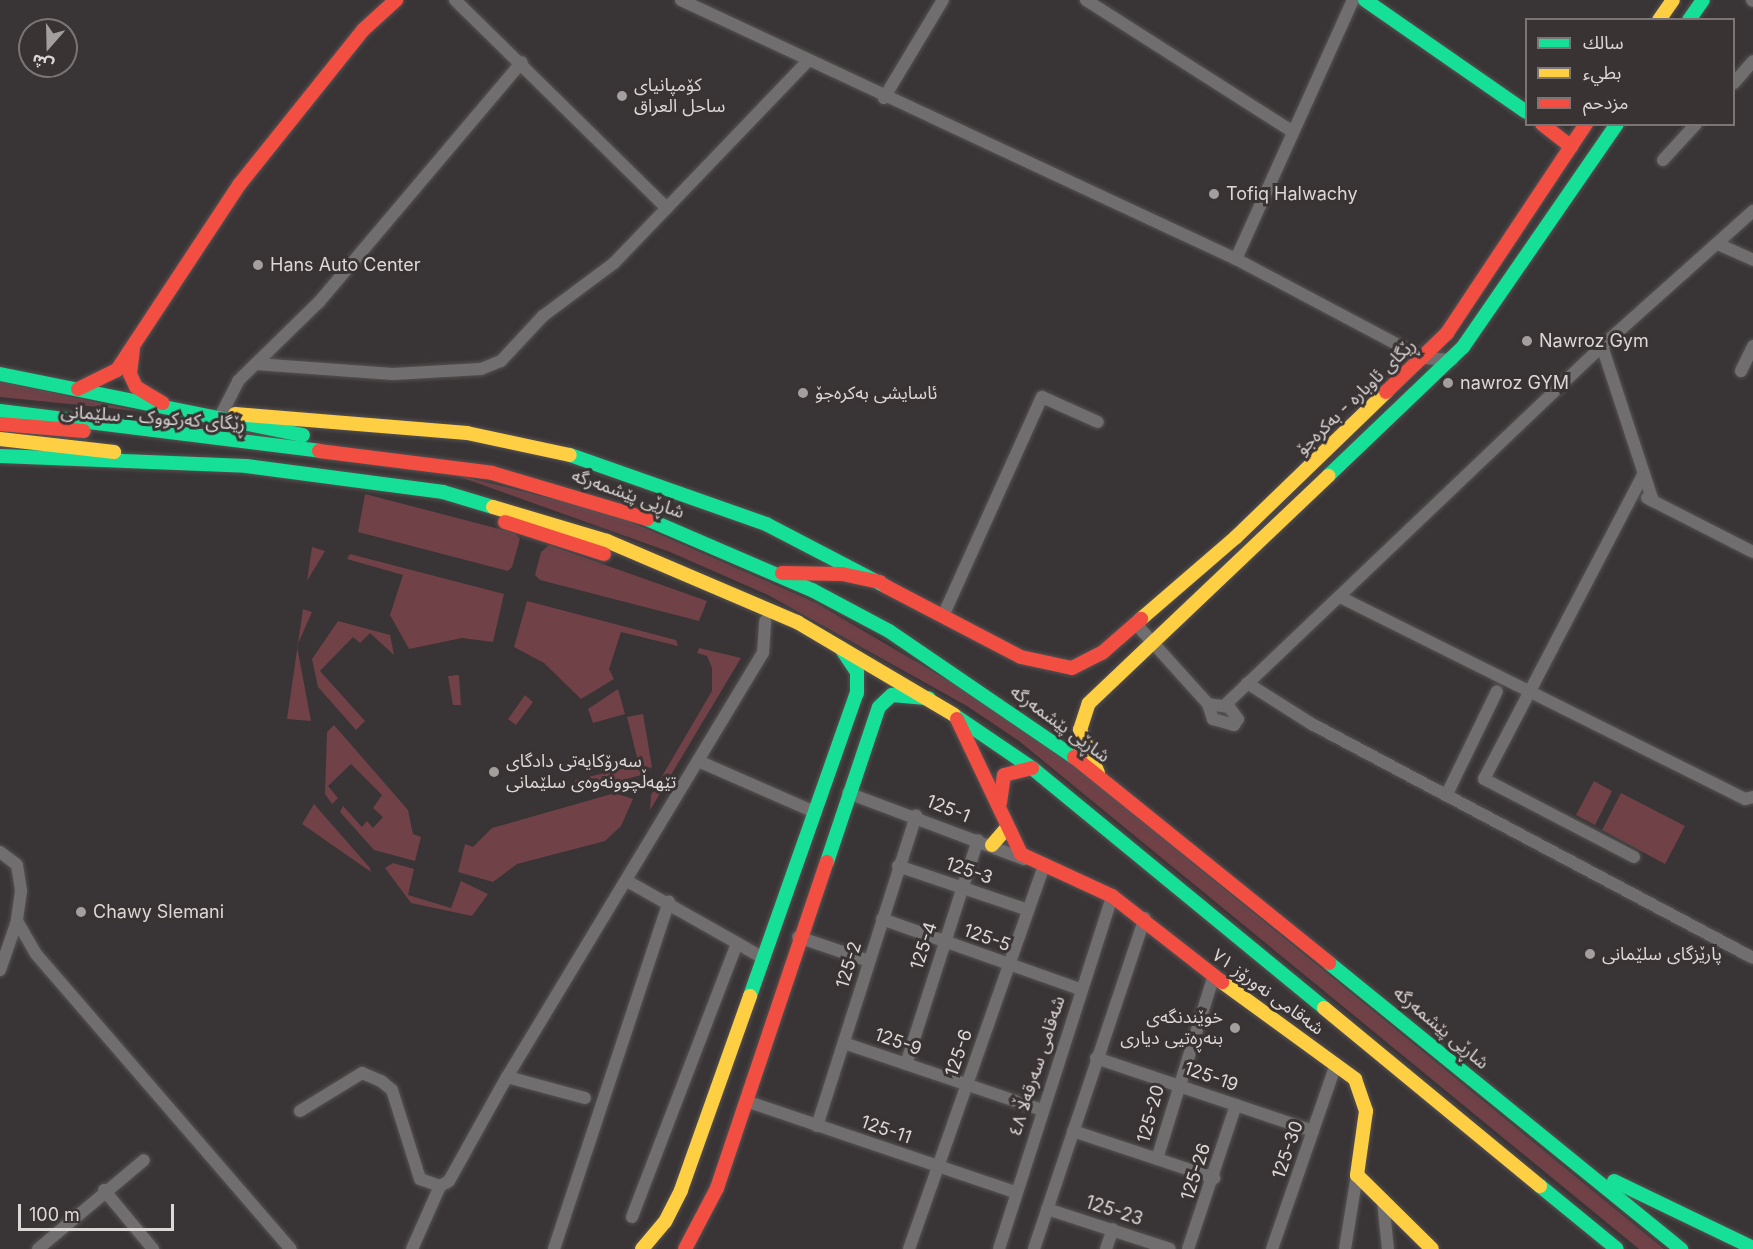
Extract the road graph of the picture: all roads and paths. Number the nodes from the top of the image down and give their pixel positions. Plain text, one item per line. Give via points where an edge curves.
1 (396, 0) edge
2 (455, 0) edge
3 (681, 0) edge
4 (943, 0) edge
5 (1086, 0) edge
6 (1353, 0) edge
7 (1365, 0) edge
8 (1673, 0) edge
9 (1703, 0) edge
10 (1660, 18) edge
11 (1690, 18) edge
12 (1753, 61) edge
13 (522, 62) junction
14 (807, 62) junction
15 (1735, 83) edge
16 (884, 98) junction
17 (1525, 111) edge
18 (1544, 126) edge
19 (1585, 126) edge
20 (1616, 126) edge
21 (1694, 126) edge
22 (1292, 131) junction
23 (1570, 147) junction
24 (1663, 160) dead end
25 (667, 208) junction
26 (1753, 211) edge
27 (1720, 245) junction
28 (1236, 260) junction
29 (1753, 260) edge
30 (1447, 333) junction
31 (1602, 346) junction
32 (1753, 346) edge
33 (1463, 347) junction
34 (133, 349) junction
35 (1423, 358) junction
36 (1452, 360) junction
37 (256, 364) junction
38 (1741, 371) dead end
39 (0, 374) edge
40 (1397, 384) junction
41 (72, 392) junction
42 (1416, 397) junction
43 (179, 410) junction
44 (0, 411) edge
45 (222, 413) junction
46 (1098, 422) dead end
47 (0, 424) edge
48 (0, 439) edge
49 (304, 448) junction
50 (0, 456) edge
51 (246, 466) junction
52 (453, 466) junction
53 (1644, 473) junction
54 (443, 492) junction
55 (1634, 492) junction
56 (1653, 501) junction
57 (1753, 552) edge
58 (768, 570) junction
59 (880, 582) junction
60 (1340, 597) junction
61 (943, 616) junction
62 (765, 621) junction
63 (1136, 624) junction
64 (839, 644) junction
65 (1154, 644) junction
66 (852, 663) junction
67 (901, 679) junction
68 (1247, 683) junction
69 (1497, 691) dead end
70 (1529, 692) junction
71 (930, 698) junction
72 (1208, 704) junction
73 (1224, 706) junction
74 (951, 711) junction
75 (833, 759) junction
76 (698, 761) junction
77 (857, 768) junction
78 (1032, 768) junction
79 (1098, 773) junction
80 (848, 793) junction
81 (1447, 794) junction
82 (1753, 797) edge
83 (815, 812) junction
84 (916, 815) junction
85 (1000, 816) junction
86 (1005, 830) junction
87 (978, 840) junction
88 (992, 845) junction
89 (0, 852) edge
90 (1634, 857) dead end
91 (898, 866) junction
92 (1038, 866) junction
93 (627, 881) junction
94 (962, 888) junction
95 (1112, 896) junction
96 (669, 902) junction
97 (1028, 910) junction
98 (1145, 918) junction
99 (882, 919) junction
100 (17, 921) junction
101 (798, 937) junction
102 (945, 942) junction
103 (737, 943) junction
104 (36, 954) junction
105 (7, 956) junction
106 (761, 957) junction
107 (1753, 958) edge
108 (869, 961) junction
109 (1009, 965) junction
110 (0, 970) edge
111 (1214, 975) junction
112 (1080, 989) junction
113 (844, 1043) junction
114 (1096, 1058) junction
115 (906, 1064) junction
116 (1336, 1064) junction
117 (507, 1077) junction
118 (967, 1085) junction
119 (1177, 1085) junction
120 (585, 1098) dead end
121 (746, 1101) junction
122 (1236, 1105) junction
123 (1042, 1110) junction
124 (300, 1111) dead end
125 (817, 1126) junction
126 (1073, 1131) junction
127 (1313, 1131) junction
128 (1557, 1149) junction
129 (1157, 1159) junction
130 (144, 1160) dead end
131 (938, 1166) junction
132 (1357, 1175) junction
133 (1214, 1178) junction
134 (1532, 1178) junction
135 (440, 1186) junction
136 (104, 1190) junction
137 (1015, 1192) junction
138 (1383, 1201) junction
139 (1047, 1209) junction
140 (632, 1217) dead end
141 (1113, 1229) junction
142 (1429, 1248) edge
143 (1753, 1248) edge
144 (38, 1249) edge
145 (153, 1249) edge
146 (291, 1249) edge
147 (412, 1249) edge
148 (554, 1249) edge
149 (642, 1249) edge
150 (685, 1249) edge
151 (909, 1249) edge
152 (999, 1249) edge
153 (1034, 1249) edge
154 (1106, 1249) edge
155 (1170, 1249) edge
156 (1188, 1249) edge
157 (1272, 1249) edge
158 (1345, 1249) edge
159 (1388, 1249) edge
160 (1598, 1249) edge
161 (1617, 1249) edge
162 (1681, 1249) edge

1 - 34 main road via 363,30 239,185
2 - 13 street
3 - 14 street
4 - 16 street
5 - 22 street
6 - 22 street
7 - 17 main road
8 - 10 main road
9 - 11 main road
12 - 15 street
13 - 25 street
13 - 37 street via 319,302
14 - 16 street
14 - 25 street
16 - 28 street
18 - 23 main road
19 - 23 main road, ڕێگای ئاوبارە - بەکرەجۆ
20 - 33 main road
21 - 24 street
22 - 28 street
23 - 30 main road, ڕێگای ئاوبارە - بەکرەجۆ
25 - 37 street via 614,263 543,316 501,361 481,369 393,374
26 - 27 street
27 - 29 street
27 - 31 street
28 - 35 street
30 - 33 main road
30 - 35 main road, ڕێگای ئاوبارە - بەکرەجۆ
31 - 53 street
31 - 60 street
32 - 38 street
33 - 36 main road
34 - 41 main road via 117,370
34 - 43 main road via 130,374 136,387
35 - 36 street
35 - 40 main road, ڕێگای ئاوبارە - بەکرەجۆ
35 - 42 street
36 - 42 main road
37 - 45 street via 238,381
39 - 41 main road
40 - 42 main road
40 - 63 main road, ڕێگای ئاوبارە - بەکرەجۆ
41 - 43 main road
42 - 65 main road
43 - 45 main road
43 - 52 main road
44 - 49 main road
45 - 59 main road via 467,433 556,450 711,500
46 - 61 street via 1042,397
47 - 49 main road, ڕێگای کەرکووک - سلێمانی
48 - 51 main road
49 - 52 main road, شاڕێی پێشمەرگە
50 - 51 main road
51 - 54 main road
52 - 58 main road, شاڕێی پێشمەرگە via 544,485 620,508
53 - 55 street
53 - 56 street
54 - 62 main road via 493,517 638,566
54 - 64 main road via 640,553
55 - 56 street
55 - 70 street
56 - 57 street
58 - 59 main road via 842,574
58 - 79 main road, شاڕێی پێشمەرگە via 961,675
59 - 61 main road, ڕێگای ئاوبارە - بەکرەجۆ
60 - 68 street
60 - 70 street
61 - 63 main road, ڕێگای ئاوبارە - بەکرەجۆ via 1051,667 1072,668 1102,653
62 - 66 main road
62 - 76 street via 763,653
63 - 65 street
64 - 66 main road
64 - 67 main road
65 - 72 street
65 - 79 main road via 1100,691 1082,715 1081,739
66 - 67 main road
66 - 75 main road via 859,684
67 - 71 main road
68 - 73 street
68 - 81 street
69 - 81 street
70 - 82 street via 1745,800
70 - 90 street via 1484,779
71 - 74 main road
71 - 77 main road via 894,695 884,700
72 - 73 street
72 - 73 street via 1216,722 1236,722
74 - 78 main road
74 - 85 main road, شەقامی نەورۆز ٧١ via 979,758
75 - 77 main road
75 - 83 main road
76 - 83 street
76 - 93 street
77 - 80 main road
78 - 85 main road, شەقامی نەورۆز ٧١ via 1012,770 1001,779
78 - 134 main road
79 - 128 main road, شاڕێی پێشمەرگە
80 - 84 street, 125-1
80 - 101 main road
81 - 107 street
83 - 106 main road
84 - 87 street, 125-1
84 - 91 street, 125-2
85 - 86 main road, شەقامی نەورۆز ٧١
86 - 88 main road
86 - 92 main road, شەقامی نەورۆز ٧١
87 - 88 street, 125-1
87 - 94 street, 125-4
88 - 92 street, 125-1
89 - 100 street via 20,871
91 - 94 street, 125-3
91 - 99 street, 125-2
92 - 95 main road, شەقامی نەورۆز ٧١
92 - 97 street, 125-6
93 - 96 street
93 - 117 street
94 - 97 street, 125-3
94 - 102 street, 125-4
95 - 98 main road, شەقامی نەورۆز ٧١
95 - 112 street, شەقامی سەرقەڵا ٤٨
96 - 103 street
96 - 148 street
97 - 109 street, 125-6
98 - 111 main road, شەقامی نەورۆز ٧١
98 - 114 street
99 - 102 street, 125-5
99 - 108 street, 125-2
100 - 104 street
100 - 105 street
101 - 108 street
101 - 121 main road
102 - 109 street, 125-5
102 - 115 street, 125-4
103 - 106 street
103 - 140 street
104 - 105 street
104 - 146 street
105 - 110 street
106 - 149 main road via 679,1196
108 - 113 street, 125-2
109 - 112 street, 125-5
109 - 118 street, 125-6
111 - 116 main road, شەقامی نەورۆز ٧١
111 - 119 street, 125-20
112 - 123 street, شەقامی سەرقەڵا ٤٨
113 - 115 street, 125-9
113 - 125 street, 125-2
114 - 119 street, 125-19
114 - 126 street
115 - 118 street, 125-9
116 - 127 street, 125-30
116 - 132 main road, شەقامی نەورۆز ٧١ via 1364,1094
117 - 120 street
117 - 135 street via 449,1181
118 - 123 street, 125-9
118 - 131 street, 125-6
119 - 122 street, 125-19
119 - 129 street, 125-20
121 - 125 street, 125-11
121 - 150 main road via 717,1188
122 - 127 street, 125-19
122 - 133 street, 125-26
123 - 137 street, شەقامی سەرقەڵا ٤٨
124 - 135 street via 362,1073 381,1081 392,1090 420,1179
125 - 131 street, 125-11
126 - 129 street
126 - 139 street
127 - 157 street, 125-30
128 - 143 main road via 1654,1205 1713,1226
128 - 162 main road, شاڕێی پێشمەرگە
129 - 133 street
130 - 136 street
131 - 137 street, 125-11
131 - 151 street, 125-6
132 - 138 main road
132 - 158 street
133 - 156 street, 125-26
134 - 160 main road
134 - 161 main road
135 - 147 street
136 - 144 street
136 - 145 street
137 - 152 street, شەقامی سەرقەڵا ٤٨
138 - 142 main road
138 - 159 street
139 - 141 street, 125-23
139 - 153 street
141 - 154 street
141 - 155 street, 125-23

